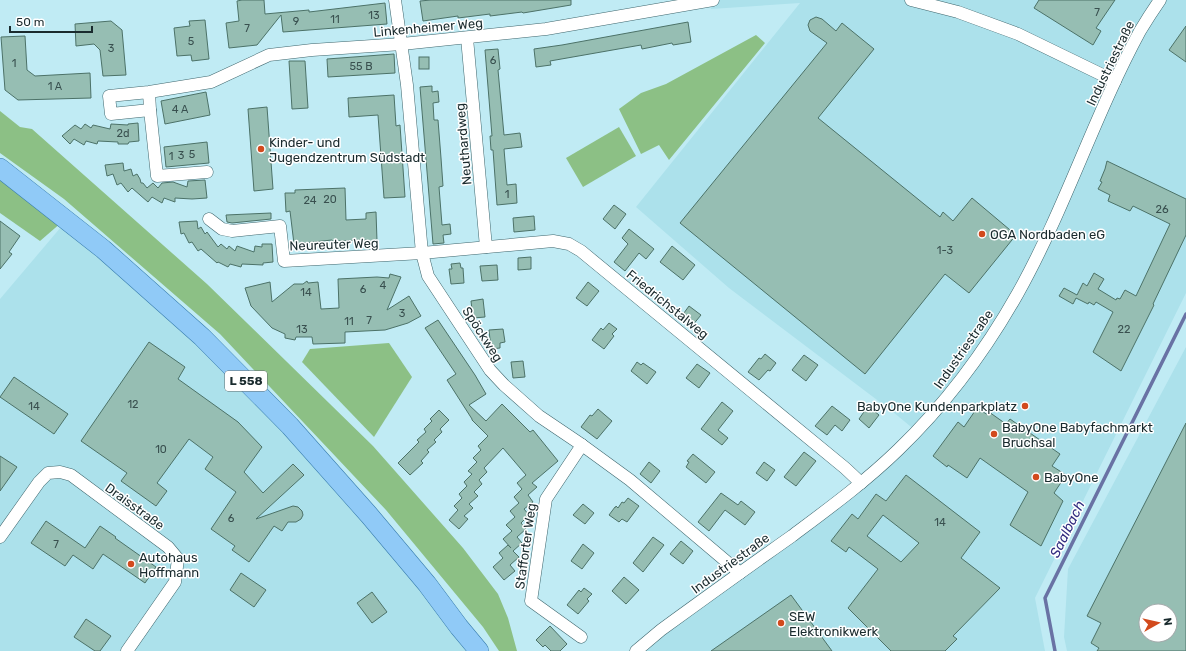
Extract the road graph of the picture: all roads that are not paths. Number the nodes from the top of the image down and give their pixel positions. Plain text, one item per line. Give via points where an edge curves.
1 (395, 0) edge
2 (713, 0) edge
3 (911, 0) edge
4 (1160, 0) edge
5 (467, 38) junction
6 (402, 44) junction
7 (1115, 81) junction
8 (149, 92) junction
9 (150, 110) junction
10 (0, 168) edge
11 (207, 172) dead end
12 (209, 218) dead end
13 (486, 247) junction
14 (422, 254) junction
15 (582, 445) junction
16 (861, 483) junction
17 (0, 537) edge
18 (740, 573) junction
19 (581, 636) dead end
20 (127, 651) edge
21 (479, 651) edge
22 (636, 651) edge

1 - 6 street, Spöckweg
2 - 5 street, Linkenheimer Weg via 546,29
3 - 7 street via 958,12 1018,34
4 - 7 street, Industriestraße via 1141,30
5 - 6 street, Linkenheimer Weg
5 - 13 street, Neuthardweg
6 - 8 street, Linkenheimer Weg via 269,55 211,82
6 - 14 street, Spöckweg
7 - 16 street, Industriestraße via 1034,262 1018,294 991,337 944,400 899,450
8 - 9 street
8 - 9 street, Linkenheimer Weg via 110,96 111,114
9 - 11 street via 157,176
10 - 21 main road, L 558 via 102,249 202,337 290,426 369,515
12 - 14 street, Neureuter Weg via 222,229 232,231 280,226 284,261
13 - 14 street, Friedrichstalweg
13 - 16 street, Friedrichstalweg via 553,241 569,244
14 - 15 street, Spöckweg via 428,276 490,370 539,416
15 - 18 street, Spöckweg via 630,480
15 - 19 street, Stafforter Weg via 546,499 531,601
16 - 18 street, Industriestraße
17 - 20 street, Draisstraße via 48,473 60,472 71,475 168,547 178,559 175,582
18 - 22 street, Industriestraße

